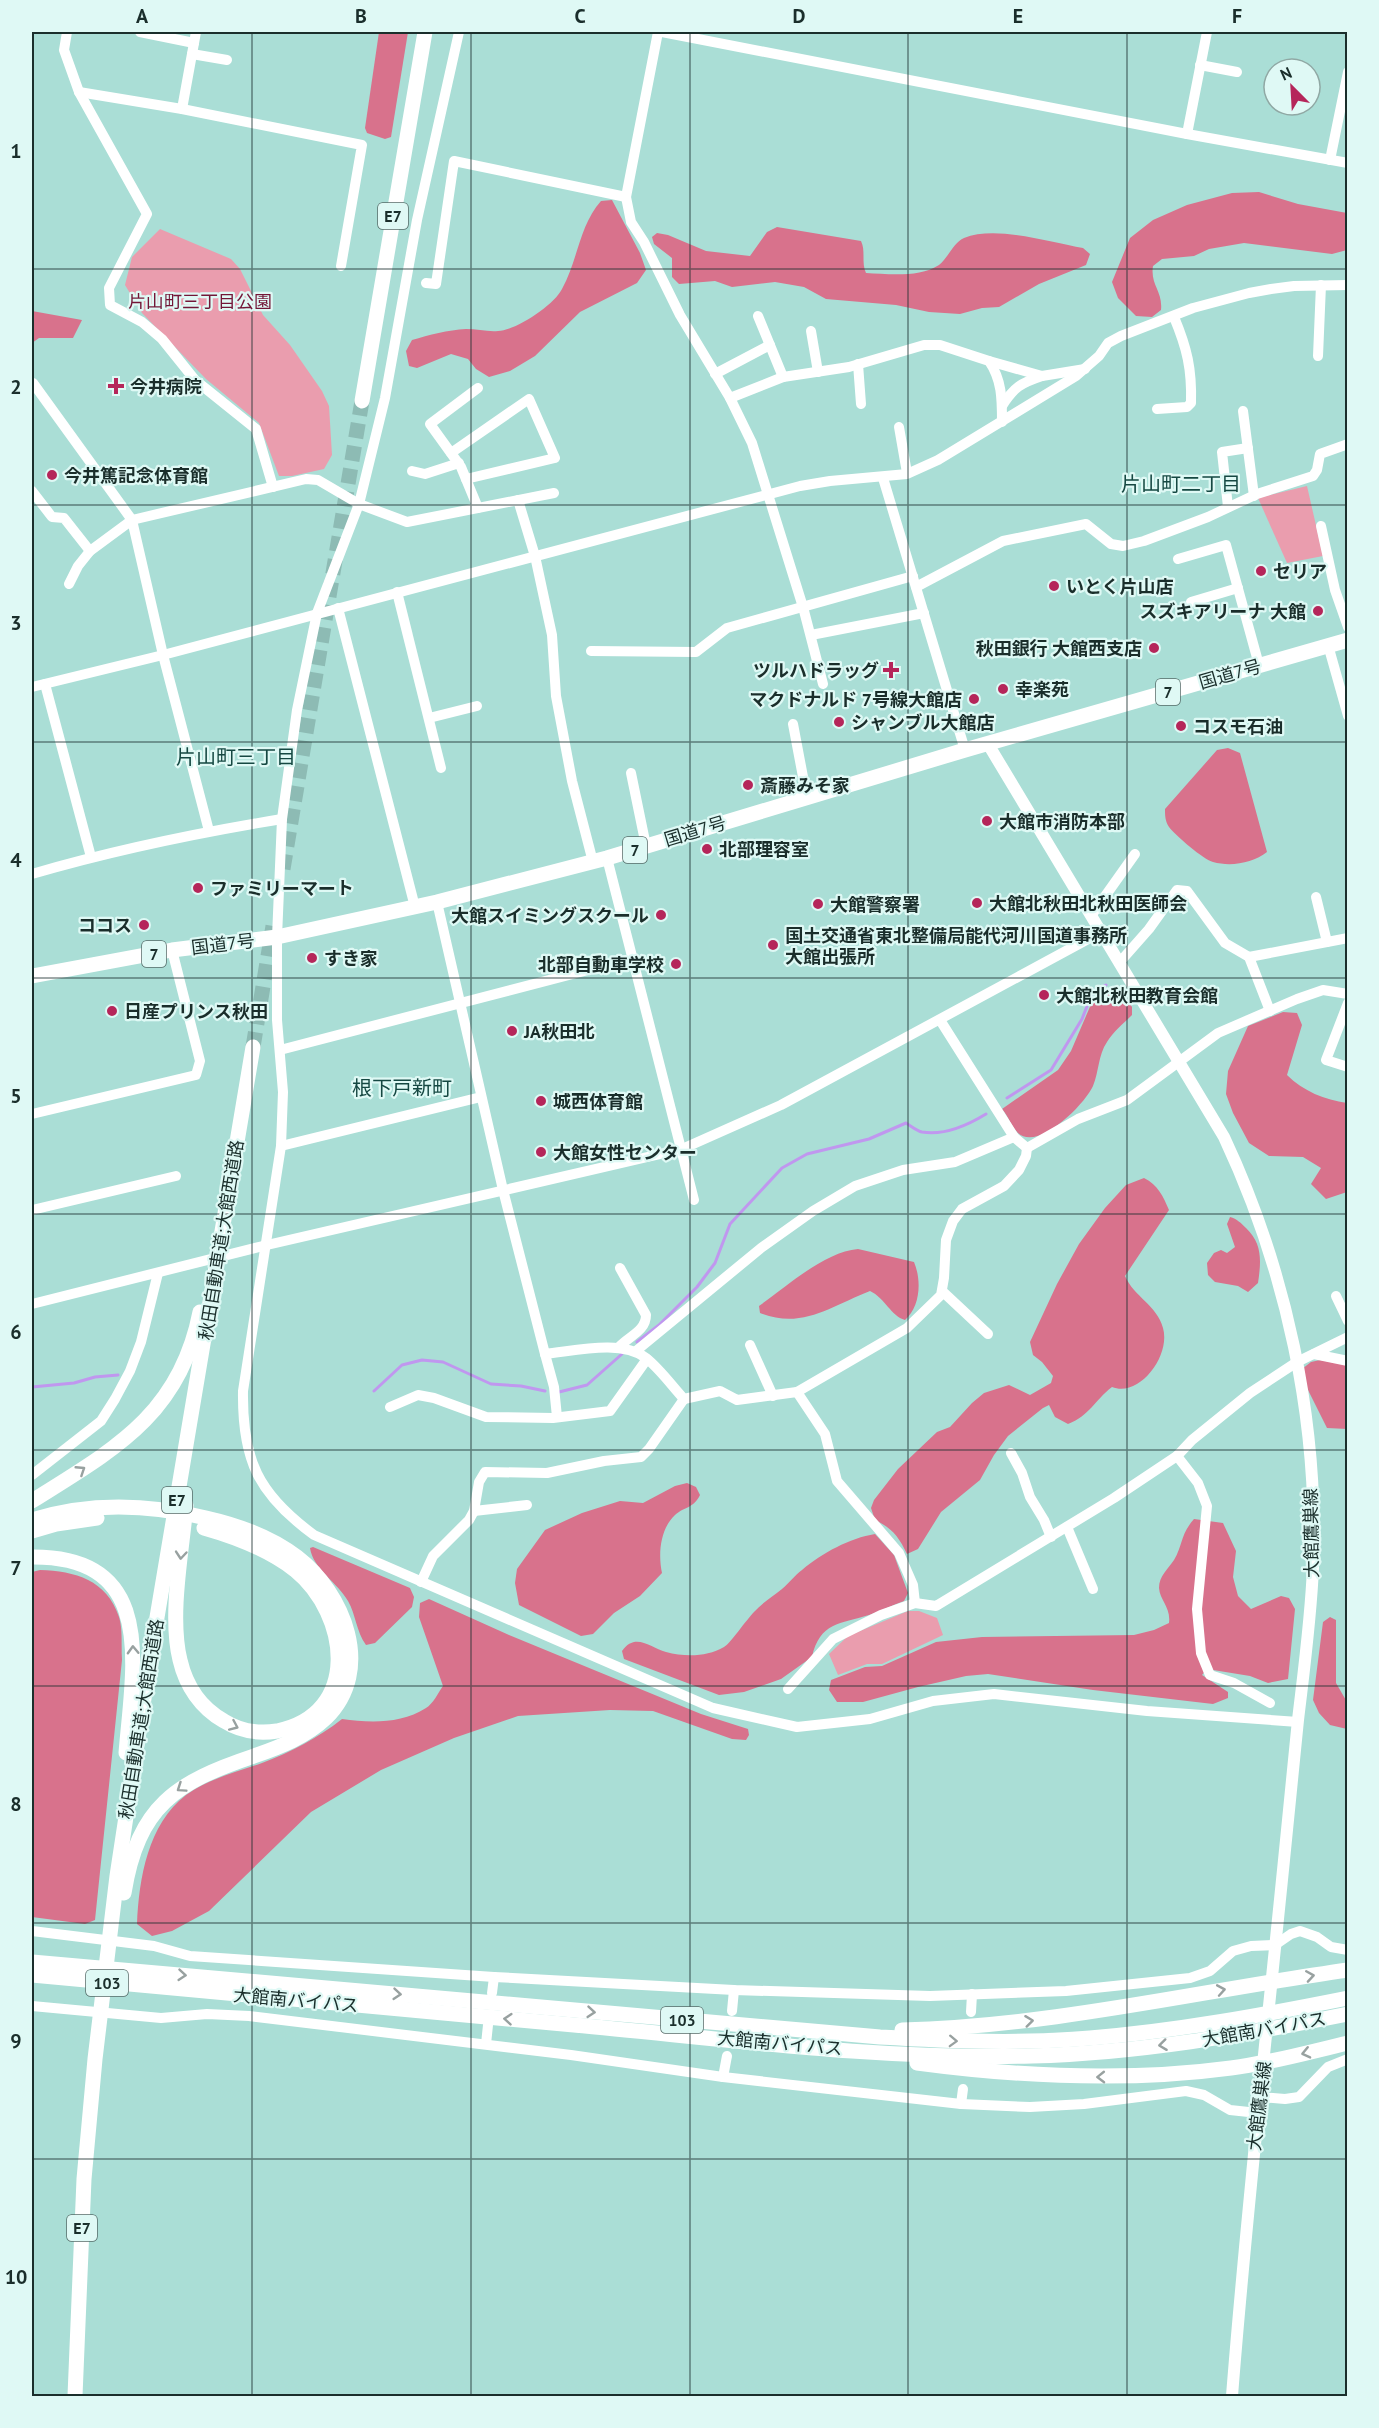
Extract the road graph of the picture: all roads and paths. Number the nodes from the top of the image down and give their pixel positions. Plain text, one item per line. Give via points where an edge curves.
1 (67, 32) edge
2 (140, 32) edge
3 (196, 32) edge
4 (425, 32) edge
5 (459, 32) edge
6 (660, 32) edge
7 (1207, 32) edge
8 (193, 49) junction
9 (227, 60) dead end
10 (1200, 65) junction
11 (1237, 72) dead end
12 (1347, 72) edge
13 (79, 92) junction
14 (182, 109) junction
15 (1187, 134) junction
16 (1330, 160) junction
17 (1347, 163) edge
18 (626, 197) junction
19 (341, 266) dead end
20 (426, 283) dead end
21 (1321, 285) junction
22 (1347, 285) edge
23 (758, 316) dead end
24 (1174, 317) junction
25 (811, 331) dead end
26 (770, 345) junction
27 (1318, 357) dead end
28 (989, 361) junction
29 (858, 364) junction
30 (1085, 369) junction
31 (818, 372) junction
32 (715, 374) junction
33 (1042, 376) junction
34 (783, 377) junction
35 (33, 383) dead end
36 (478, 388) dead end
37 (730, 398) junction
38 (362, 401) tunnel mouth
39 (861, 404) dead end
40 (1002, 406) junction
41 (1157, 409) dead end
42 (1243, 411) dead end
43 (1002, 422) junction
44 (899, 427) dead end
45 (1347, 444) edge
46 (1248, 448) junction
47 (452, 453) junction
48 (459, 463) junction
49 (412, 471) dead end
50 (907, 473) junction
51 (883, 478) junction
52 (466, 479) junction
53 (273, 487) junction
54 (554, 492) dead end
55 (768, 495) junction
56 (1254, 496) junction
57 (33, 497) edge
58 (518, 500) junction
59 (359, 504) junction
60 (1228, 507) junction
61 (478, 508) junction
62 (132, 520) junction
63 (1320, 526) dead end
64 (90, 551) junction
65 (535, 556) junction
66 (1178, 559) dead end
67 (914, 582) junction
68 (69, 584) dead end
69 (1238, 588) junction
70 (397, 592) junction
71 (1191, 602) dead end
72 (803, 607) junction
73 (338, 608) junction
74 (317, 613) junction
75 (924, 613) junction
76 (1347, 627) edge
77 (811, 635) junction
78 (1347, 640) edge
79 (1328, 645) junction
80 (591, 651) dead end
81 (163, 655) junction
82 (1259, 665) junction
83 (45, 684) junction
84 (823, 684) dead end
85 (32, 687) edge
86 (477, 706) dead end
87 (1347, 716) edge
88 (429, 718) junction
89 (793, 724) dead end
90 (988, 744) junction
91 (965, 750) junction
92 (441, 768) dead end
93 (632, 773) dead end
94 (807, 798) junction
95 (282, 819) junction
96 (209, 831) junction
97 (646, 846) junction
98 (1135, 854) dead end
99 (91, 857) junction
100 (600, 860) junction
101 (32, 874) edge
102 (1316, 897) dead end
103 (437, 902) junction
104 (415, 907) junction
105 (1091, 916) junction
106 (1101, 932) junction
107 (277, 937) junction
108 (1347, 938) edge
109 (1327, 942) junction
110 (172, 950) junction
111 (1249, 957) junction
112 (634, 958) junction
113 (1119, 963) junction
114 (32, 976) edge
115 (1347, 994) edge
116 (461, 1004) junction
117 (1347, 1004) edge
118 (1270, 1011) junction
119 (940, 1020) junction
120 (253, 1047) tunnel mouth
121 (280, 1050) junction
122 (1179, 1062) junction
123 (1347, 1067) edge
124 (481, 1097) junction
125 (32, 1114) edge
126 (239, 1125) junction
127 (1014, 1137) junction
128 (281, 1146) junction
129 (1027, 1148) junction
130 (682, 1149) junction
131 (176, 1176) dead end
132 (503, 1190) junction
133 (694, 1200) dead end
134 (32, 1210) edge
135 (267, 1245) junction
136 (620, 1268) dead end
137 (158, 1273) junction
138 (942, 1291) junction
139 (1336, 1296) dead end
140 (32, 1304) edge
141 (1347, 1321) edge
142 (988, 1334) dead end
143 (1347, 1337) edge
144 (750, 1345) dead end
145 (620, 1347) junction
146 (636, 1351) junction
147 (545, 1354) junction
148 (1314, 1354) junction
149 (647, 1359) junction
150 (1347, 1361) edge
151 (1297, 1362) junction
152 (196, 1392) junction
153 (797, 1392) junction
154 (773, 1396) junction
155 (684, 1399) junction
156 (390, 1407) dead end
157 (557, 1417) junction
158 (1011, 1453) dead end
159 (1177, 1456) junction
160 (32, 1475) edge
161 (32, 1501) edge
162 (527, 1505) dead end
163 (474, 1511) junction
164 (136, 1512) junction
165 (32, 1520) edge
166 (194, 1520) junction
167 (1067, 1527) junction
168 (32, 1531) edge
169 (1051, 1537) junction
170 (32, 1557) edge
171 (421, 1582) junction
172 (1093, 1589) dead end
173 (915, 1603) junction
174 (788, 1689) dead end
175 (1270, 1703) dead end
176 (1298, 1722) junction
177 (117, 1876) junction
178 (116, 1919) junction
179 (32, 1931) edge
180 (1275, 1946) junction
181 (1347, 1950) edge
182 (32, 1961) edge
183 (1347, 1970) edge
184 (32, 1975) edge
185 (494, 1977) junction
186 (1272, 1982) junction
187 (32, 1984) edge
188 (182, 1990) junction
189 (734, 1990) junction
190 (492, 1993) dead end
191 (972, 1994) junction
192 (1347, 1998) edge
193 (32, 2006) edge
194 (732, 2011) dead end
195 (971, 2012) dead end
196 (1347, 2014) edge
197 (488, 2025) dead end
198 (760, 2034) junction
199 (1347, 2043) edge
200 (486, 2044) junction
201 (727, 2056) dead end
202 (1347, 2059) edge
203 (1264, 2062) junction
204 (723, 2077) junction
205 (963, 2089) dead end
206 (1260, 2097) junction
207 (961, 2104) junction
208 (1258, 2113) junction
209 (75, 2397) edge
210 (1232, 2397) edge

1 - 13 street via 64,50
2 - 8 street
3 - 8 street
4 - 38 highway, E7
5 - 59 street via 417,219 385,398
6 - 15 street
6 - 18 street
7 - 10 street
8 - 9 street
8 - 14 street
10 - 11 street
10 - 15 street
12 - 16 street
13 - 14 street
13 - 53 street via 147,214 109,288 110,305 142,322 162,339 195,380 256,429
14 - 19 street via 362,146
15 - 16 street
16 - 17 street
18 - 20 street via 454,161 436,284
18 - 32 street via 631,222
21 - 22 street
21 - 24 street via 1249,293
21 - 27 street
23 - 26 street
24 - 30 street via 1114,339
24 - 41 street via 1192,375 1191,403 1187,407
25 - 31 street
26 - 32 street
26 - 34 street
28 - 29 street via 940,345 924,345
28 - 33 street
28 - 40 street via 997,374
29 - 31 street
29 - 39 street
30 - 33 street
30 - 43 street
31 - 34 street
32 - 37 street
33 - 40 street via 1012,390
34 - 37 street
35 - 62 street
36 - 47 street via 430,424
37 - 55 street via 752,443
40 - 43 street
42 - 46 street
43 - 50 street via 938,460
44 - 50 street
45 - 56 street via 1320,454 1313,476
46 - 56 street
46 - 60 street via 1222,452
47 - 48 street
47 - 52 street via 529,399 555,458
48 - 49 street via 425,474
48 - 52 street
50 - 51 street
51 - 55 street via 830,481
51 - 67 street
52 - 61 street
53 - 59 street via 318,480
53 - 62 street
54 - 58 street
55 - 65 street
55 - 72 street
56 - 60 street
57 - 64 street via 52,517 64,518
58 - 61 street
58 - 65 street
59 - 61 street via 406,522
59 - 74 street
60 - 67 street via 1123,546 1111,544 1086,524 1004,542
62 - 64 street
62 - 81 street
63 - 76 street
64 - 68 street
65 - 70 street
65 - 100 street via 552,635 556,696 572,781
66 - 69 street via 1226,545
67 - 72 street
67 - 75 street
69 - 71 street
69 - 82 street
70 - 73 street
70 - 88 street
72 - 77 street
72 - 80 street via 727,628 696,652
73 - 74 street
73 - 104 street
74 - 81 street
74 - 95 street via 297,710
75 - 77 street
75 - 91 street
77 - 84 street
78 - 79 highway, 国道7号 / 7
79 - 82 highway, 国道7号 / 7
79 - 87 street
81 - 83 street
81 - 96 street
82 - 90 highway, 国道7号 / 7
83 - 85 street
83 - 99 street
86 - 88 street
88 - 92 street
89 - 94 street
90 - 91 highway, 国道7号 / 7
90 - 105 main road, 大館鷹巣線
91 - 94 highway, 国道7号 / 7
93 - 97 street
94 - 97 highway, 国道7号 / 7
95 - 96 street
95 - 107 street
96 - 99 street
97 - 100 highway, 国道7号 / 7
98 - 105 street
99 - 101 street
100 - 103 highway, 国道7号 / 7
100 - 112 street
102 - 109 street
103 - 104 highway, 国道7号 / 7
103 - 116 street
104 - 107 highway, 国道7号 / 7
105 - 106 main road, 大館鷹巣線
106 - 113 main road, 大館鷹巣線
106 - 119 street
107 - 110 highway, 国道7号 / 7
107 - 121 street
108 - 109 street
109 - 111 street
110 - 114 highway, 国道7号 / 7
110 - 125 street via 200,1060 196,1075
111 - 113 street via 1225,943 1186,891 1177,890
111 - 118 street
112 - 116 street
112 - 130 street
113 - 122 main road, 大館鷹巣線
115 - 118 street via 1323,990
116 - 121 street
116 - 124 street
117 - 123 street via 1326,1060
118 - 122 street via 1218,1033
119 - 127 street
119 - 130 street via 781,1104
120 - 126 highway, 秋田自動車道;大館西道路 / E7
121 - 128 street
122 - 129 street via 1127,1101 1078,1119
122 - 151 main road, 大館鷹巣線 via 1224,1137 1248,1188
124 - 128 street
124 - 132 street
126 - 152 highway, 秋田自動車道;大館西道路 / E7
161 -> 126 highway via 133,1433 160,1406 181,1374 199,1318
127 - 129 street
127 - 146 street via 955,1162 903,1170 855,1186 813,1210 761,1248
128 - 135 street
129 - 138 street via 1019,1170 1004,1186 962,1209 953,1221 946,1240
130 - 132 street
130 - 133 street
131 - 134 street
132 - 135 street
132 - 147 street
135 - 137 street
135 - 171 street via 243,1392 243,1424 254,1467 270,1495 314,1534
136 - 145 street via 646,1315 646,1322
137 - 140 street
137 - 160 street via 141,1342 115,1399 101,1421
138 - 142 street
138 - 153 street via 908,1328
139 - 141 street
143 - 148 street
144 - 154 street
145 - 146 street
145 - 147 street
146 - 149 street
147 - 157 street
148 - 150 street
148 - 151 street
149 - 155 street
149 - 157 street via 610,1411
151 - 159 street via 1250,1393
151 - 176 main road, 大館鷹巣線 via 1313,1503 1310,1626
152 -> 166 highway via 177,1605 177,1643 182,1665 197,1697 229,1725 270,1732 299,1724 321,1705 335,1679 339,1647 329,1614 310,1586 281,1560
152 - 177 highway, 秋田自動車道;大館西道路 / E7
153 - 154 street
153 - 173 street via 825,1434 837,1481 899,1553 913,1585
154 - 155 street via 737,1400 720,1391
155 - 163 street via 641,1457 547,1473 485,1472 479,1482
156 - 157 street via 418,1395 486,1418
158 - 169 street
159 - 167 street
159 - 175 street via 1198,1483 1207,1506 1197,1609 1202,1653 1210,1675
162 - 163 street
163 - 171 street via 434,1556
164 - 165 highway via 72,1510
164 - 166 highway
164 - 168 highway
166 -> 178 highway via 234,1525 270,1541 298,1558 320,1579 337,1604 348,1631 350,1671 335,1706 316,1727 287,1743 202,1776 161,1805 135,1846
167 - 169 street
167 - 172 street
169 - 173 street via 936,1606
177 -> 170 highway via 133,1659 131,1627 116,1591 98,1573 64,1558
171 - 176 street via 713,1708 777,1724 796,1727 849,1722 933,1701 994,1694
173 - 174 street via 833,1639
176 - 180 main road, 大館鷹巣線
177 - 178 highway, 秋田自動車道;大館西道路 / E7
178 - 209 highway, 秋田自動車道;大館西道路 / E7 via 95,2059 84,2179
179 - 185 street via 154,1946 190,1956
180 - 181 street via 1300,1931 1331,1947
180 - 186 main road, 大館鷹巣線
180 - 191 street via 1243,1947 1210,1971 1190,1978 1066,1991
182 -> 198 highway, 大館南バイパス / 103
186 -> 183 highway
184 - 188 highway, 大館南バイパス / 103
185 - 189 street
185 - 190 street
198 -> 186 highway via 1008,2023
186 - 203 main road, 大館鷹巣線
187 - 188 highway
198 -> 188 highway, 大館南バイパス / 103
189 - 191 street
189 - 194 street
191 - 195 street
198 -> 192 highway, 大館南バイパス / 103 via 1036,2041 1125,2035
193 - 200 street via 161,2018 249,2016
196 -> 198 highway, 大館南バイパス / 103 via 1138,2049 1033,2056 930,2055
197 - 200 street
203 -> 198 highway via 1169,2074 1052,2076 970,2070
199 -> 203 highway
200 - 204 street
201 - 204 street
202 - 206 street via 1328,2067 1299,2097
203 - 206 main road, 大館鷹巣線
204 - 207 street
205 - 207 street
206 - 208 main road, 大館鷹巣線
207 - 208 street via 1084,2104 1186,2091 1204,2095 1230,2110
208 - 210 main road, 大館鷹巣線

